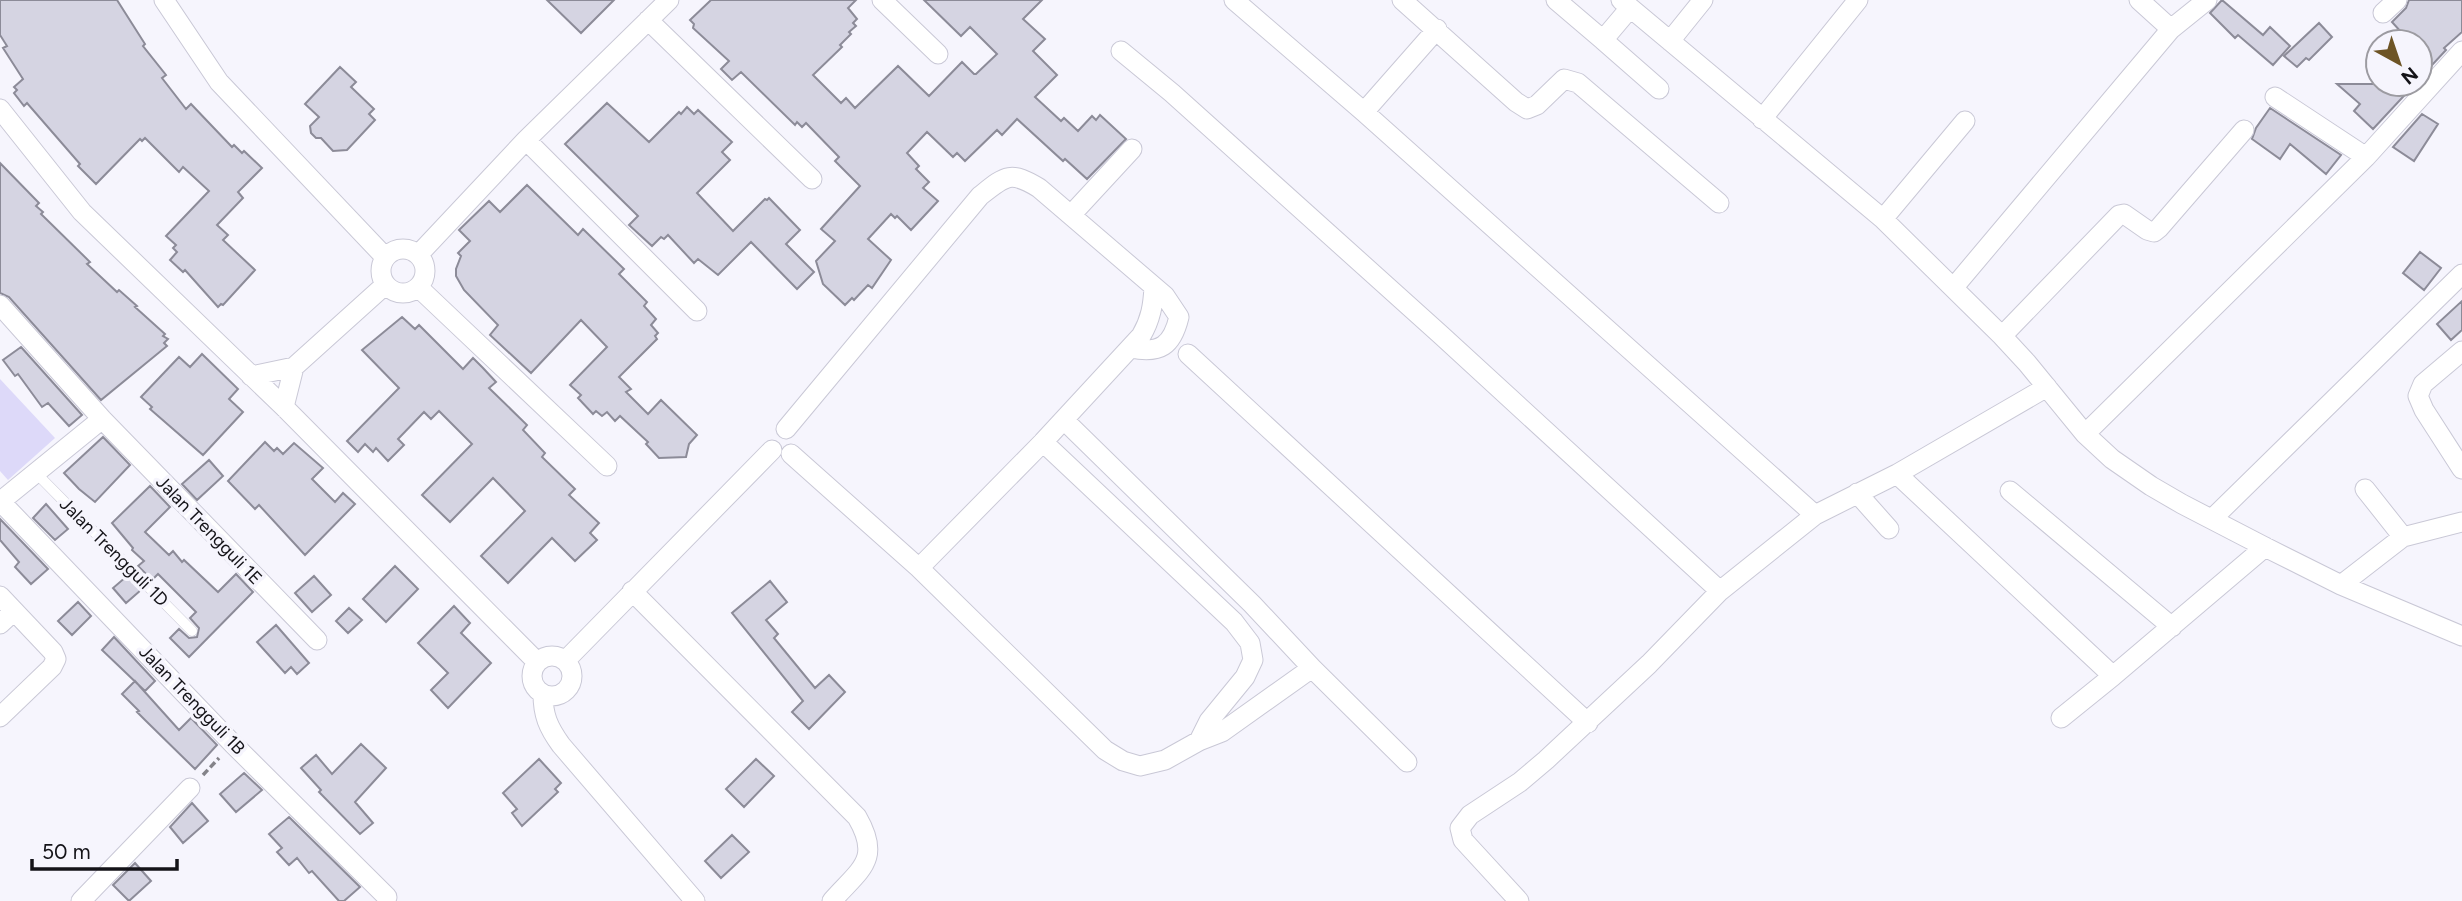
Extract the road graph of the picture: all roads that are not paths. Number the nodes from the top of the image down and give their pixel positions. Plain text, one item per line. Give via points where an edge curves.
1 (164, 0) edge
2 (669, 0) edge
3 (882, 0) edge
4 (1234, 0) edge
5 (1402, 0) edge
6 (1556, 0) edge
7 (1703, 0) edge
8 (1858, 0) edge
9 (2139, 0) edge
10 (2207, 0) edge
11 (1625, 4) edge
12 (648, 20) junction
13 (1437, 29) junction
14 (2171, 29) junction
15 (1602, 40) junction
16 (1670, 41) junction
17 (1121, 51) dead end
18 (2462, 51) edge
19 (938, 54) dead end
20 (1659, 89) dead end
21 (2275, 97) dead end
22 (0, 108) edge
23 (1364, 112) junction
24 (1762, 119) junction
25 (1965, 121) dead end
26 (2244, 130) dead end
27 (526, 141) junction
28 (1132, 149) dead end
29 (2366, 157) junction
30 (813, 178) dead end
31 (1719, 203) dead end
32 (1071, 215) junction
33 (1883, 219) junction
34 (419, 254) junction
35 (385, 257) junction
36 (2462, 274) edge
37 (385, 285) junction
38 (1154, 286) junction
39 (418, 287) junction
40 (1954, 287) junction
41 (0, 305) edge
42 (697, 311) dead end
43 (2002, 337) junction
44 (1131, 348) junction
45 (2462, 351) edge
46 (1188, 354) dead end
47 (294, 367) junction
48 (251, 376) junction
49 (2047, 387) junction
50 (284, 407) junction
51 (102, 419) junction
52 (1064, 420) junction
53 (2085, 434) junction
54 (1043, 442) junction
55 (782, 452) junction
56 (607, 466) dead end
57 (2462, 469) edge
58 (35, 472) junction
59 (1897, 474) junction
60 (2365, 489) dead end
61 (2010, 491) dead end
62 (1857, 493) junction
63 (0, 501) edge
64 (1815, 515) junction
65 (2213, 519) junction
66 (2462, 522) edge
67 (1889, 529) dead end
68 (2403, 537) junction
69 (2265, 547) junction
70 (919, 568) junction
71 (2341, 584) junction
72 (1720, 591) junction
73 (632, 592) junction
74 (1252, 604) junction
75 (4, 610) edge
76 (1234, 622) junction
77 (2172, 627) junction
78 (192, 631) dead end
79 (2462, 636) edge
80 (317, 640) dead end
81 (565, 661) junction
82 (537, 662) junction
83 (1312, 668) junction
84 (2113, 676) junction
85 (543, 694) junction
86 (1225, 701) junction
87 (0, 717) edge
88 (2061, 718) dead end
89 (1239, 720) junction
90 (1588, 723) junction
91 (1199, 741) junction
92 (1407, 762) dead end
93 (190, 788) road end
94 (387, 897) dead end
95 (81, 901) edge
96 (695, 901) edge
97 (832, 901) edge
98 (1519, 901) edge

1 - 35 street via 219,82
2 - 12 street
3 - 19 street
4 - 23 street
5 - 13 street
6 - 15 street
7 - 16 street
8 - 24 street
9 - 14 street
10 - 14 street
11 - 15 street
11 - 16 street
12 - 27 street
12 - 30 street
13 - 23 street
13 - 31 street via 1527,109 1537,106 1564,79 1578,83
14 - 40 street
15 - 20 street
16 - 24 street
17 - 72 street
18 - 29 street
21 - 29 street
22 - 48 street via 82,212
23 - 64 street
24 - 33 street
25 - 33 street
26 - 43 street via 2159,228 2147,230 2119,215
27 - 34 street
27 - 42 street
28 - 32 street
29 - 53 street
32 - 38 street
32 - 55 street via 1024,178 1013,176 980,196 786,429 775,431 770,446
33 - 40 street
34 - 35 street via 405,248
34 - 39 street via 425,275
35 - 37 street via 380,271
36 - 65 street
37 - 39 street via 405,293
37 - 47 street
38 - 44 street via 1149,321
38 - 44 street via 1174,306 1177,328 1156,351
39 - 56 street
40 - 43 street
41 - 51 street, Jalan Trengguli 1E
43 - 49 street
44 - 52 street
45 - 57 street via 2423,384 2418,396
46 - 90 street
47 - 48 street
47 - 50 street
48 - 50 street
49 - 53 street
49 - 59 street
50 - 82 street
51 - 58 street
51 - 80 street, Jalan Trengguli 1E
52 - 54 street
52 - 74 street
53 - 65 street via 2151,486
54 - 70 street
54 - 76 street
55 - 70 street
55 - 73 street
58 - 63 street
58 - 78 lane, Jalan Trengguli 1D
59 - 62 street
59 - 84 street
60 - 68 street
61 - 77 street
62 - 64 street
62 - 67 street
63 - 94 street, Jalan Trengguli 1B
64 - 72 street
65 - 69 street
66 - 68 street
68 - 71 street
69 - 71 street
69 - 77 street
70 - 91 street via 1105,750 1139,766 1155,764
71 - 79 street
72 - 90 street
73 - 81 street
73 - 97 street via 857,817 868,835 869,850 865,863
74 - 76 street
74 - 83 street
75 - 87 street via 56,659
76 - 86 street via 1250,643 1252,660 1245,677
77 - 84 street
81 - 82 street via 551,656
81 - 85 street via 572,675 566,690
82 - 85 street via 531,680
83 - 89 street
83 - 92 street
84 - 88 street
85 - 96 street via 544,716 561,745
86 - 89 street
86 - 91 street
89 - 91 street
90 - 98 street via 1520,782 1470,815 1460,828 1470,849
93 - 95 street

